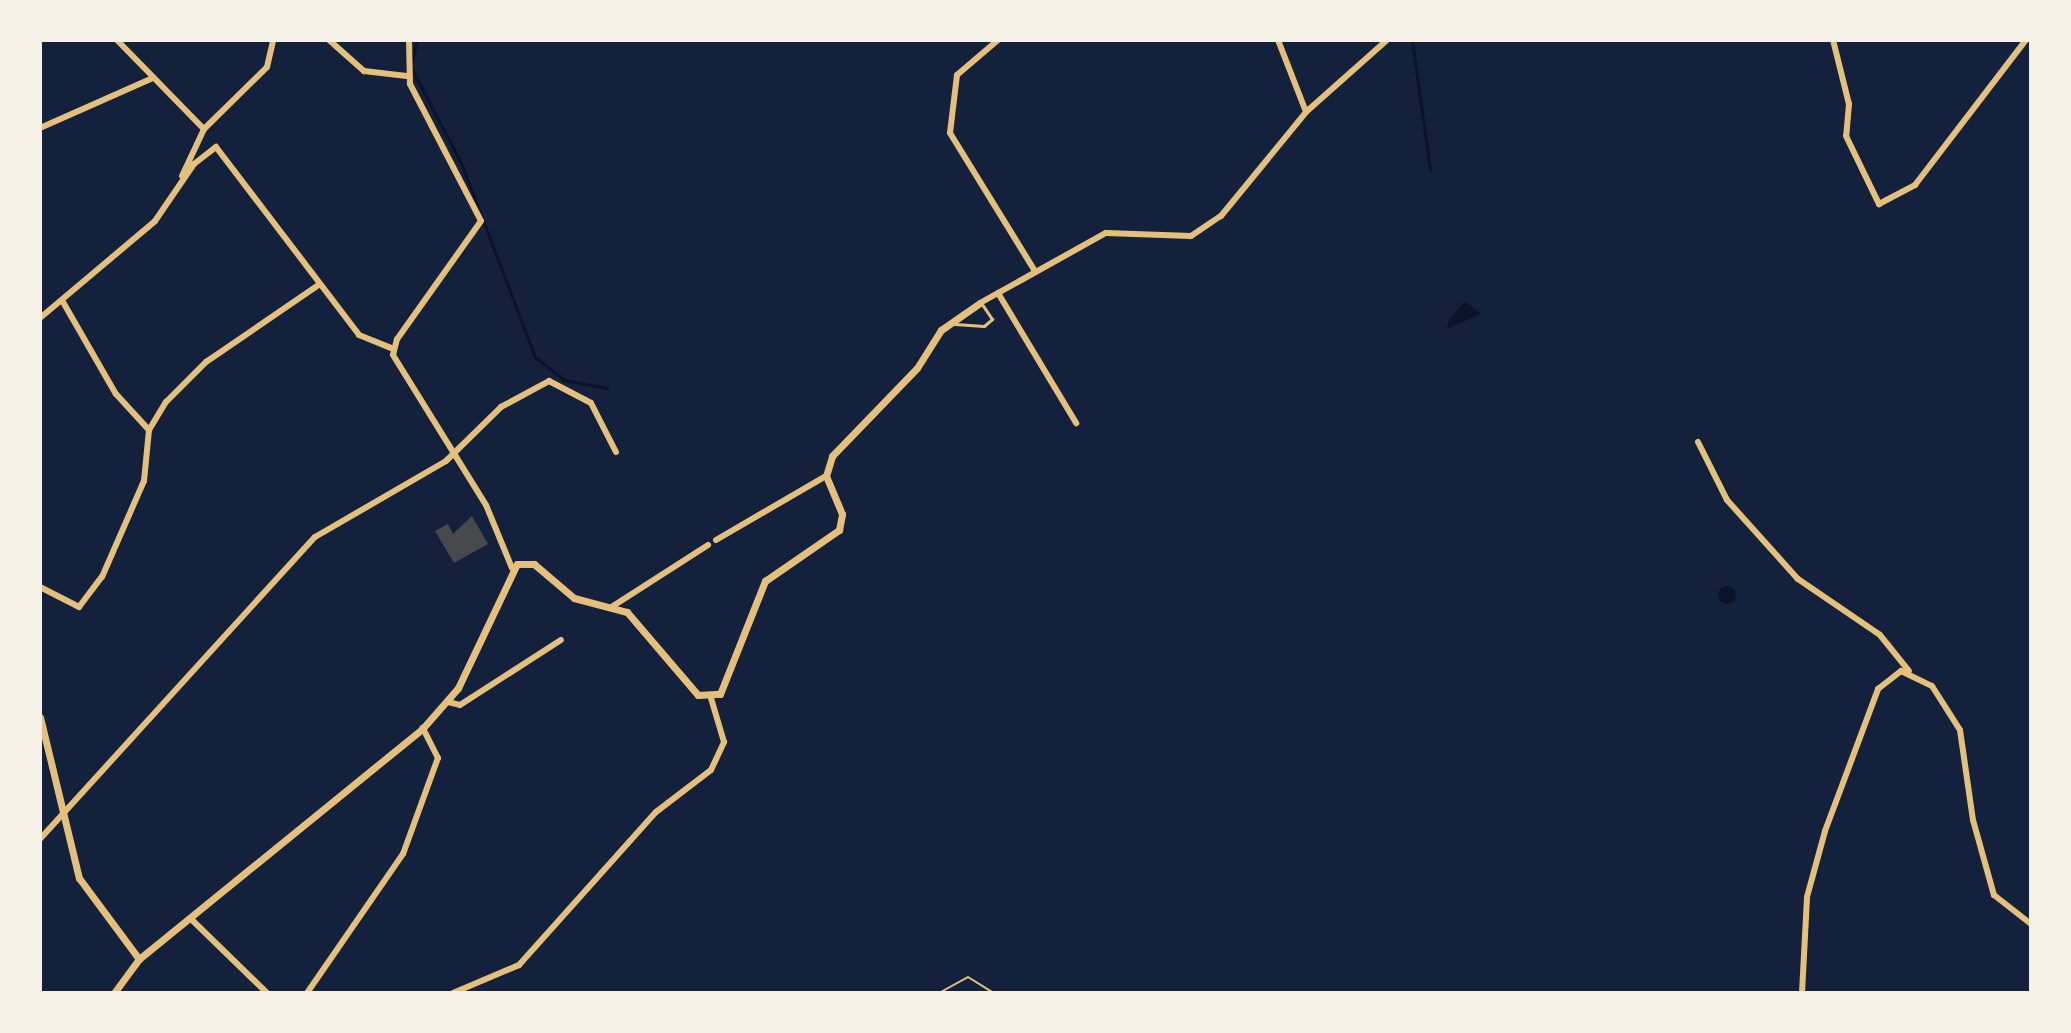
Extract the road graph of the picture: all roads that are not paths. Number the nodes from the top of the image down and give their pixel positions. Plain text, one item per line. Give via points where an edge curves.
1 (117, 40) edge
2 (273, 40) edge
3 (329, 40) edge
4 (409, 40) edge
5 (998, 40) edge
6 (1278, 40) edge
7 (1387, 40) edge
8 (1833, 40) edge
9 (2026, 40) edge
10 (407, 76) junction
11 (153, 78) junction
12 (1306, 112) junction
13 (40, 128) edge
14 (204, 129) junction
15 (179, 183) junction
16 (1035, 271) junction
17 (317, 286) junction
18 (998, 293) junction
19 (63, 302) junction
20 (980, 303) junction
21 (40, 318) edge
22 (951, 322) junction
23 (393, 349) junction
24 (1076, 423) dead end
25 (149, 430) junction
26 (1698, 442) dead end
27 (616, 452) dead end
28 (454, 453) junction
29 (826, 476) junction
30 (716, 540) dead end
31 (708, 545) dead end
32 (512, 568) junction
33 (40, 587) edge
34 (613, 606) junction
35 (561, 640) dead end
36 (1909, 671) junction
37 (711, 698) junction
38 (448, 702) junction
39 (40, 717) edge
40 (423, 728) junction
41 (61, 815) junction
42 (40, 839) edge
43 (191, 919) junction
44 (2031, 924) edge
45 (139, 959) junction
46 (114, 993) edge
47 (267, 993) edge
48 (307, 993) edge
49 (453, 993) edge
50 (1802, 993) edge

1 - 11 street
2 - 14 street via 267,67
3 - 10 street via 364,71
4 - 10 street
5 - 16 street via 955,81 948,112 952,142
6 - 12 street
7 - 12 street
8 - 9 street via 1849,104 1846,136 1879,204 1915,185
10 - 23 street via 480,226
11 - 13 street
11 - 14 street
12 - 16 street via 1221,216 1191,236 1106,233
14 - 15 street
15 - 17 street via 216,147
15 - 19 street via 155,221
16 - 18 street
17 - 23 street via 359,335
17 - 25 street via 206,362
18 - 20 street
18 - 24 street
19 - 21 street
19 - 25 street via 116,394
20 - 22 street
20 - 22 lane via 992,319 984,326
22 - 29 street via 832,456
23 - 28 street
25 - 33 street via 144,481 93,591 74,609
26 - 36 street via 1727,500 1798,579 1880,635
27 - 28 street via 599,412 549,381 501,407
28 - 32 street via 495,522
28 - 41 street via 315,537
29 - 30 street
29 - 37 street via 842,514 839,530 765,581 732,677
31 - 34 street
32 - 34 street via 534,564 574,598
32 - 38 street via 488,637
34 - 37 street via 637,619 693,690
35 - 38 street via 460,705
36 - 44 street via 1932,686 1960,730 1973,820 1994,895
36 - 50 street via 1878,689 1825,831 1807,897
37 - 49 street via 724,742 711,770 656,812 519,965
38 - 40 street
39 - 41 street
40 - 43 street
40 - 48 street via 438,758 403,854
41 - 42 street
41 - 45 street via 90,899
43 - 45 street
43 - 47 street
45 - 46 street

